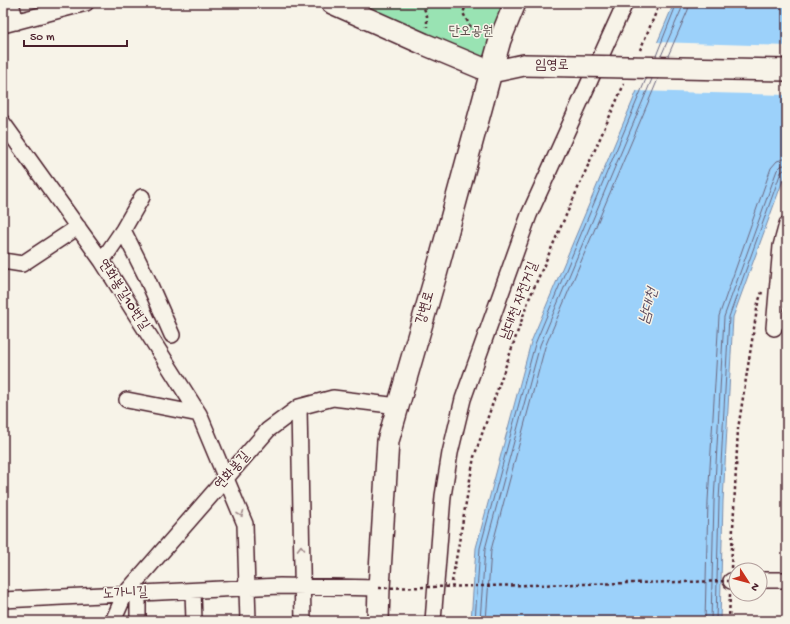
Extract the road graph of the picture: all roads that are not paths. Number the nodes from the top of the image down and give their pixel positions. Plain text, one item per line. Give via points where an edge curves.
1 (11, 3) edge
2 (86, 3) edge
3 (332, 3) edge
4 (515, 3) edge
5 (625, 3) edge
6 (10, 23) edge
7 (787, 70) edge
8 (491, 72) junction
9 (3, 123) edge
10 (142, 197) dead end
11 (787, 224) edge
12 (78, 227) junction
13 (123, 230) junction
14 (3, 261) edge
15 (102, 261) junction
16 (787, 318) edge
17 (774, 328) joint
18 (172, 335) dead end
19 (127, 400) dead end
20 (398, 406) junction
21 (299, 407) junction
22 (199, 414) junction
23 (226, 478) junction
24 (768, 580) edge
25 (787, 580) edge
26 (302, 587) junction
27 (248, 588) junction
28 (379, 588) junction
29 (193, 591) junction
30 (132, 594) junction
31 (3, 600) edge
32 (113, 621) edge
33 (138, 621) edge
34 (194, 621) edge
35 (248, 621) edge
36 (303, 621) edge
37 (378, 621) edge
38 (433, 621) edge

1 - 6 street
2 - 6 street
3 - 8 street
4 - 8 street, 강변로 via 500,40
5 - 38 street via 529,215 463,399 443,496
7 - 8 street, 임영로, bridge via 524,65
8 - 20 street, 강변로
9 - 12 street, 연화봉길10번길
10 - 13 street
11 - 17 street via 781,246
12 - 14 street via 22,264
12 - 15 street, 연화봉길10번길
13 - 15 street
13 - 18 street
15 - 22 street, 연화봉길10번길
16 - 17 lane
19 - 22 street
20 - 21 street, 연화봉길 via 333,398
20 - 28 street, 강변로 via 388,441
21 - 23 street, 연화봉길 via 268,430
26 -> 21 street
22 - 23 street, 연화봉길10번길
23 -> 27 street via 245,524
23 - 30 street, 연화봉길
24 - 25 street
26 - 27 street, 노가니길
26 - 28 street, 노가니길
26 - 36 street
27 - 29 street, 노가니길
27 - 35 street
28 - 37 street, 강변로
29 - 30 street, 노가니길
29 - 34 street
30 - 31 street, 노가니길
30 - 32 street, 연화봉길
30 - 33 street

